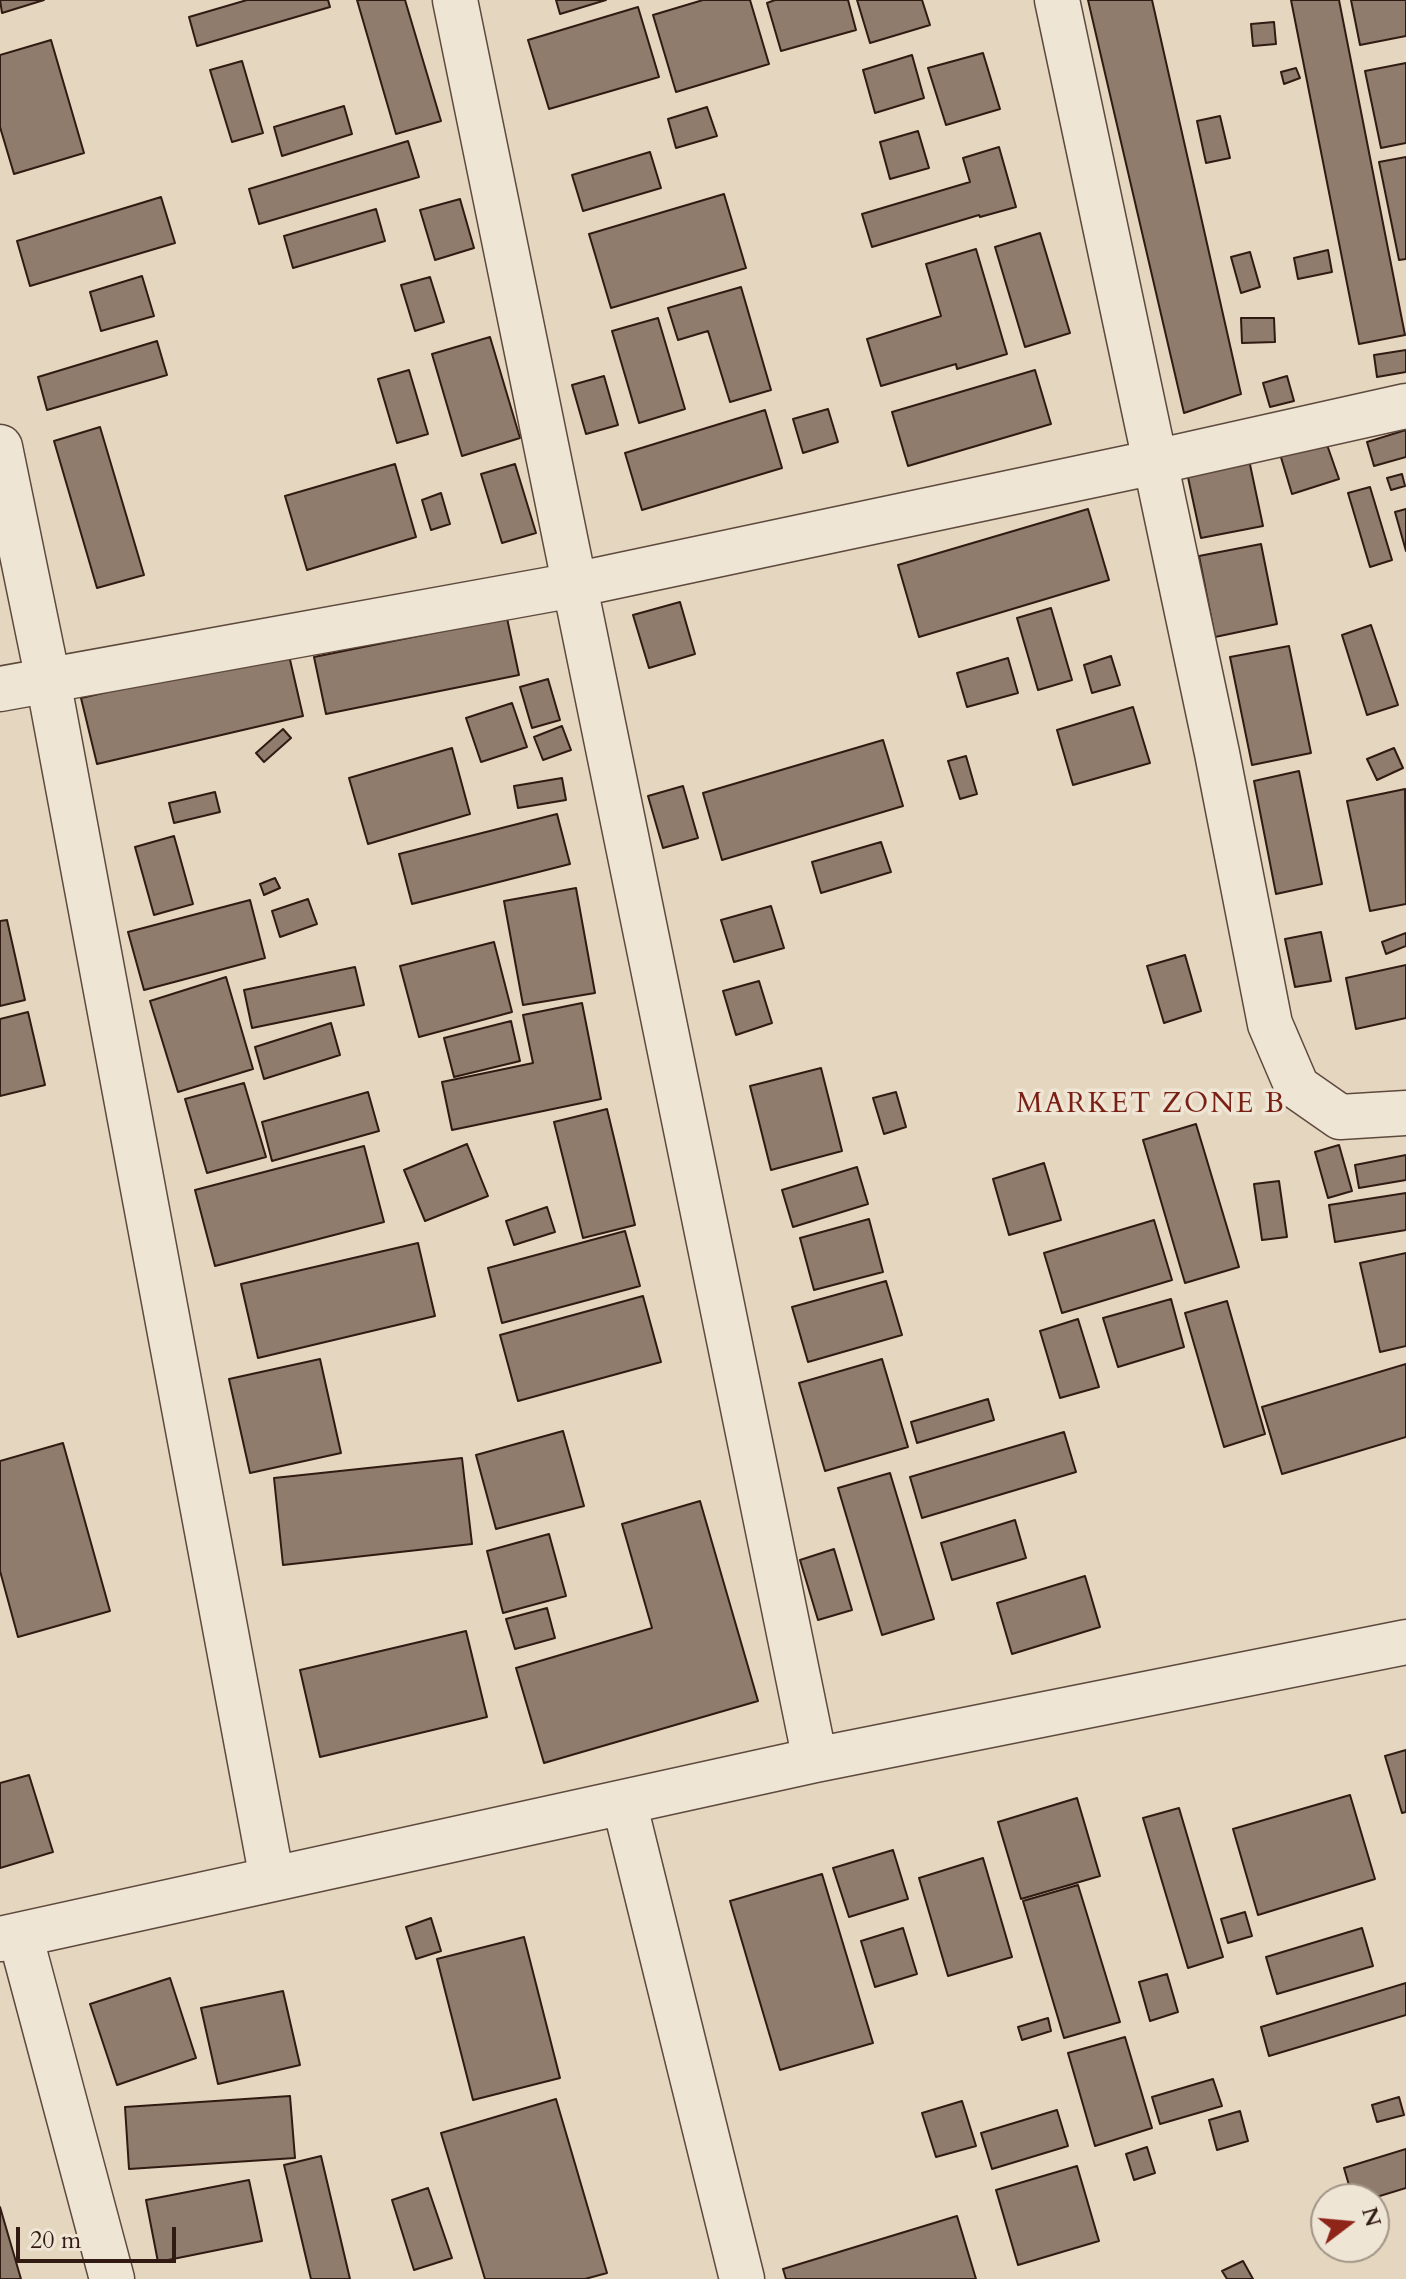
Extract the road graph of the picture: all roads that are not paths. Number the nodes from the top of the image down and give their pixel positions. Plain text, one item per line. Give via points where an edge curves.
1 (455, 0) edge
2 (1057, 0) edge
3 (1406, 406) edge
4 (0, 447) edge
5 (1155, 462) junction
6 (574, 585) junction
7 (48, 680) junction
8 (0, 689) edge
9 (1406, 1113) edge
10 (1406, 1642) edge
11 (815, 1760) junction
12 (624, 1802) junction
13 (272, 1879) junction
14 (10, 1937) edge
15 (112, 2279) edge
16 (742, 2279) edge

1 - 6 street
2 - 5 street
3 - 5 street
4 - 7 street
5 - 6 street
5 - 9 street via 1270,1024 1297,1087 1340,1117
6 - 7 street
6 - 11 street
7 - 8 street
7 - 13 street
10 - 11 street
11 - 12 street
12 - 13 street
12 - 16 street
13 - 14 street
14 - 15 street

